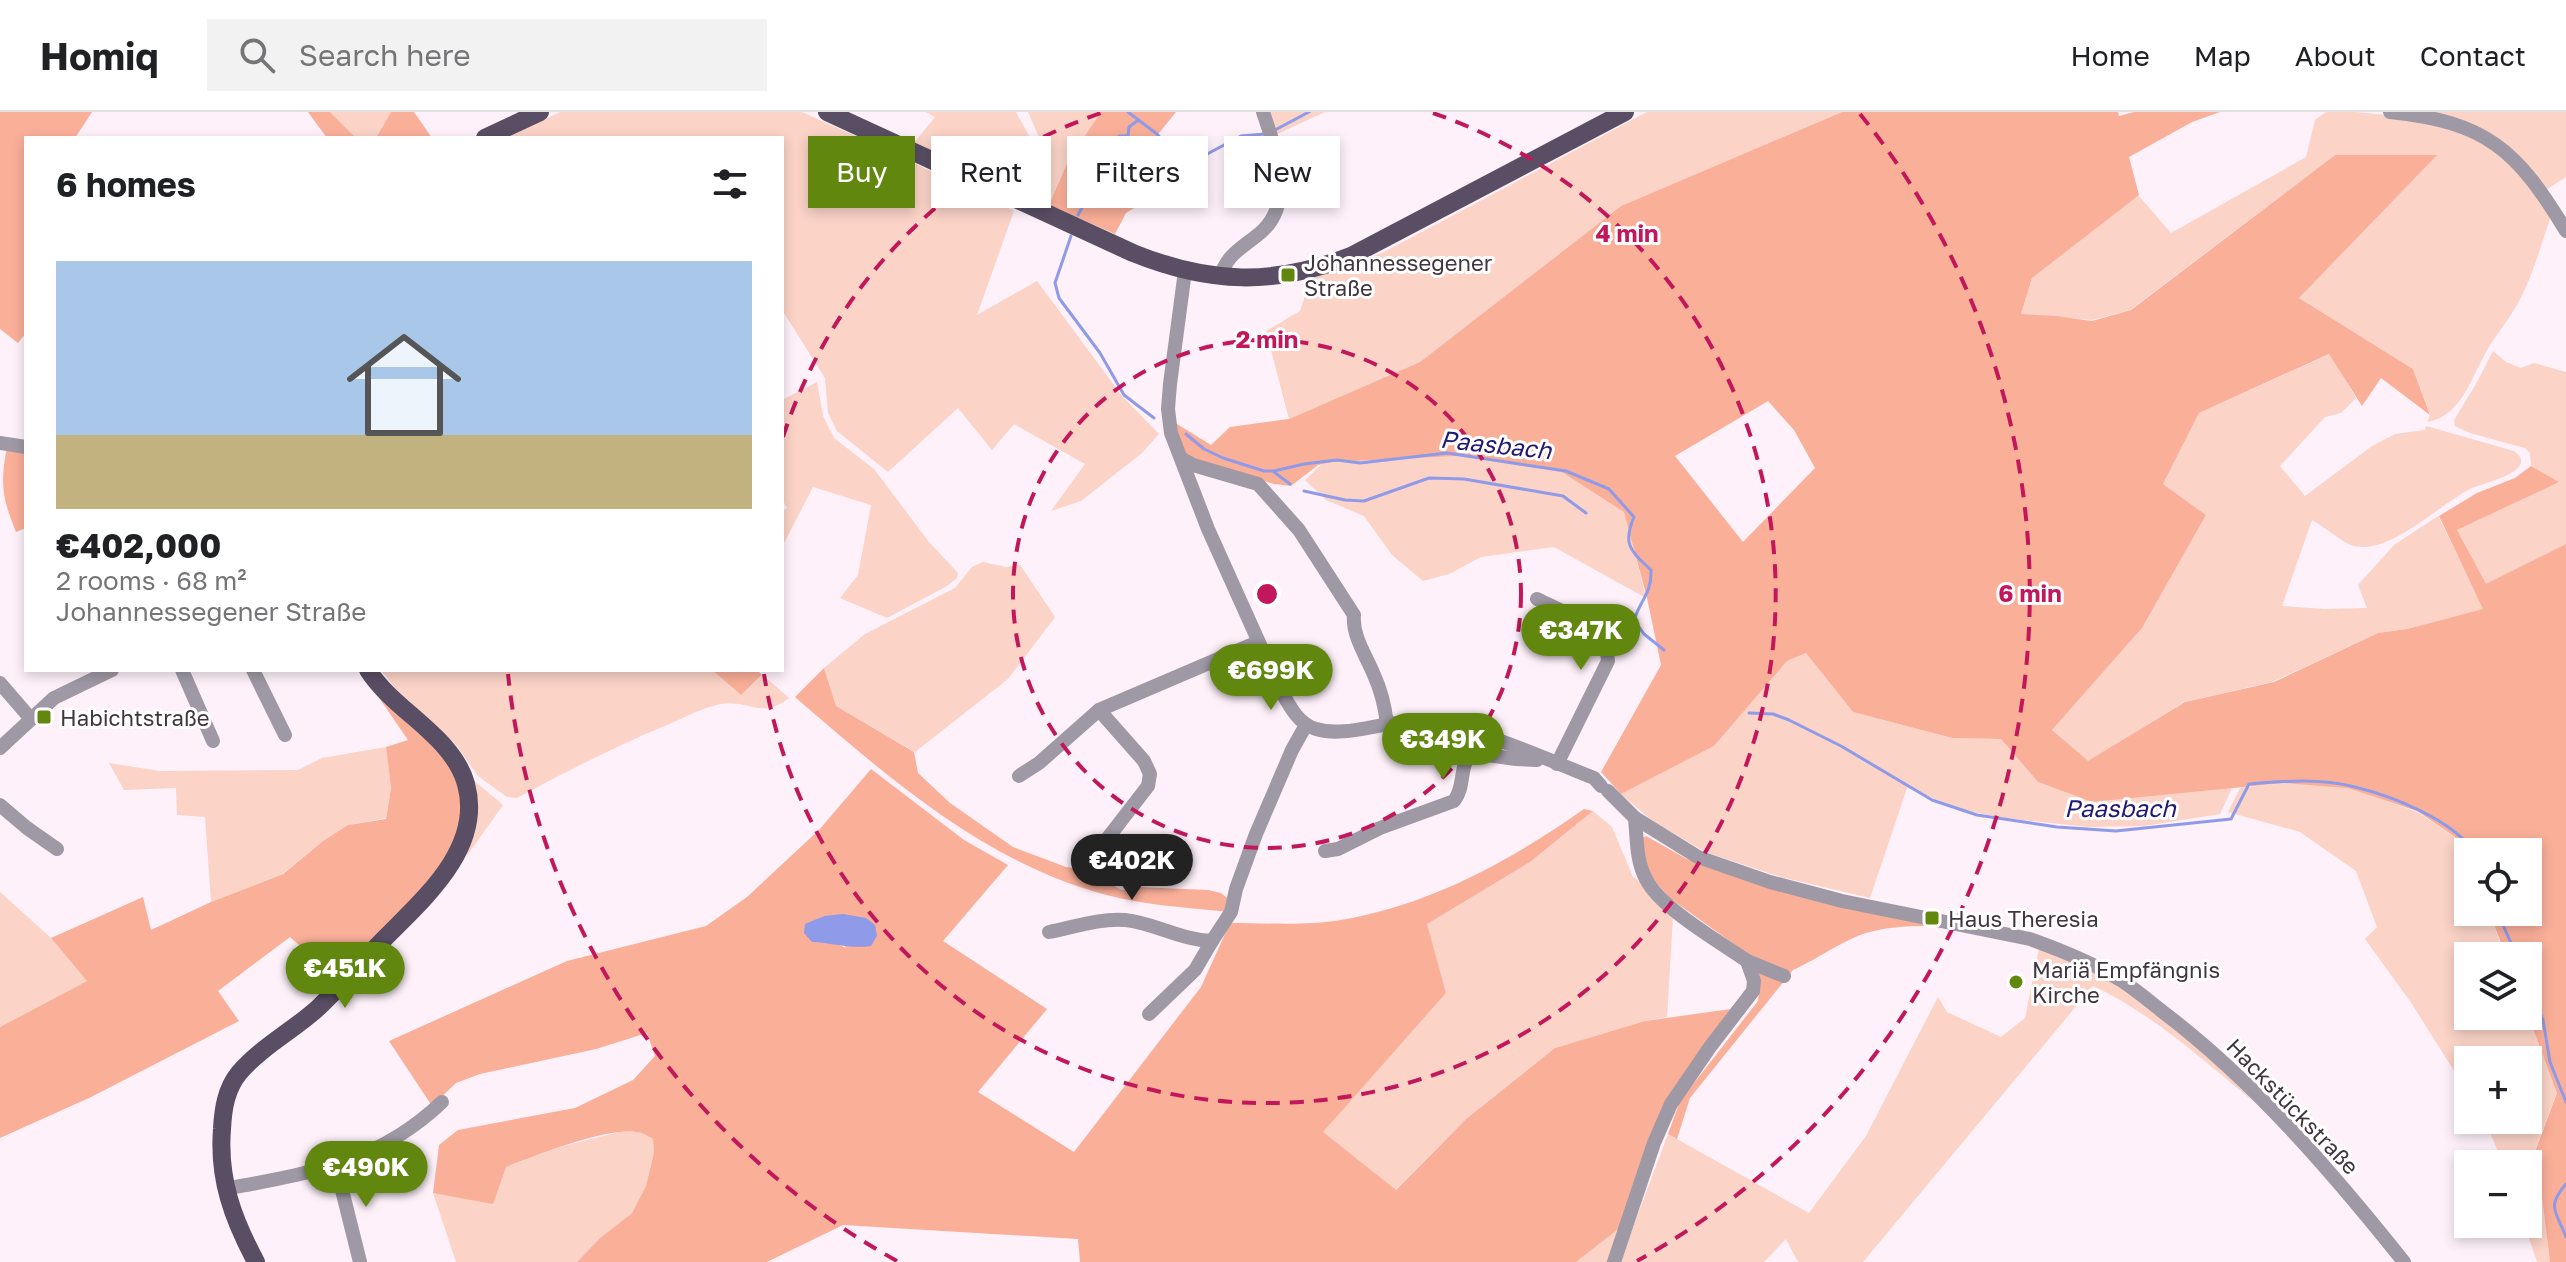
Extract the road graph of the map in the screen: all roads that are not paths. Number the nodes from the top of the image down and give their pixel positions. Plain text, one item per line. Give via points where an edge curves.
1 (540, 112) edge
2 (827, 112) edge
3 (1263, 112) edge
4 (1625, 112) edge
5 (2390, 112) edge
6 (489, 136) edge
7 (2566, 231) edge
8 (1185, 271) junction
9 (1220, 277) junction
10 (0, 443) edge
11 (24, 447) edge
12 (1182, 459) junction
13 (1537, 599) dead end
14 (1258, 642) junction
15 (108, 672) edge
16 (183, 672) edge
17 (254, 672) edge
18 (370, 672) edge
19 (0, 683) edge
20 (1099, 710) junction
21 (31, 719) junction
22 (1387, 724) junction
23 (1306, 725) junction
24 (285, 735) dead end
25 (213, 741) dead end
26 (0, 748) edge
27 (1551, 762) junction
28 (1019, 776) dead end
29 (0, 805) edge
30 (1635, 818) junction
31 (57, 849) dead end
32 (1325, 851) dead end
33 (1096, 857) dead end
34 (1049, 932) dead end
35 (1212, 941) junction
36 (1747, 961) junction
37 (1784, 976) dead end
38 (1149, 1014) dead end
39 (442, 1102) dead end
40 (336, 1166) junction
41 (225, 1189) junction
42 (256, 1262) edge
43 (360, 1262) edge
44 (1614, 1262) edge
45 (2404, 1262) edge

1 - 6 main road
2 - 8 main road via 1121,247
3 - 9 street via 1281,173 1278,206 1257,236 1232,253
4 - 9 main road via 1351,256 1288,275
5 - 7 street via 2458,126 2496,143 2526,171
8 - 9 main road
8 - 12 street via 1168,398 1171,433
10 - 11 street
12 - 14 street
12 - 22 street via 1258,484 1299,530 1354,615 1353,628 1376,678
13 - 27 street via 1601,636 1607,648 1608,661
14 - 20 street
14 - 23 street via 1292,710
15 - 21 street via 54,698
16 - 25 street
17 - 24 street
18 - 41 main road via 458,766 469,797 466,828 444,873 405,918 318,1008 236,1076 223,1114
19 - 21 street
20 - 28 street
20 - 33 street via 1150,774 1148,786
21 - 26 street
22 - 23 street, Hackstückstraße via 1333,732
22 - 27 street, Hackstückstraße via 1415,721 1461,729
23 - 35 street via 1260,823 1231,912
27 - 30 street, Hackstückstraße via 1594,778
27 - 32 street via 1472,753 1463,765 1461,793 1454,801
29 - 31 street
30 - 36 street via 1645,879 1654,892
30 - 45 street, Hackstückstraße via 1698,857 1770,882 2030,939 2121,980 2230,1067
34 - 35 street via 1127,920
35 - 38 street via 1195,970
36 - 37 street
36 - 44 street via 1753,991 1671,1104
39 - 40 street via 373,1151
40 - 41 street
40 - 43 street
41 - 42 main road

